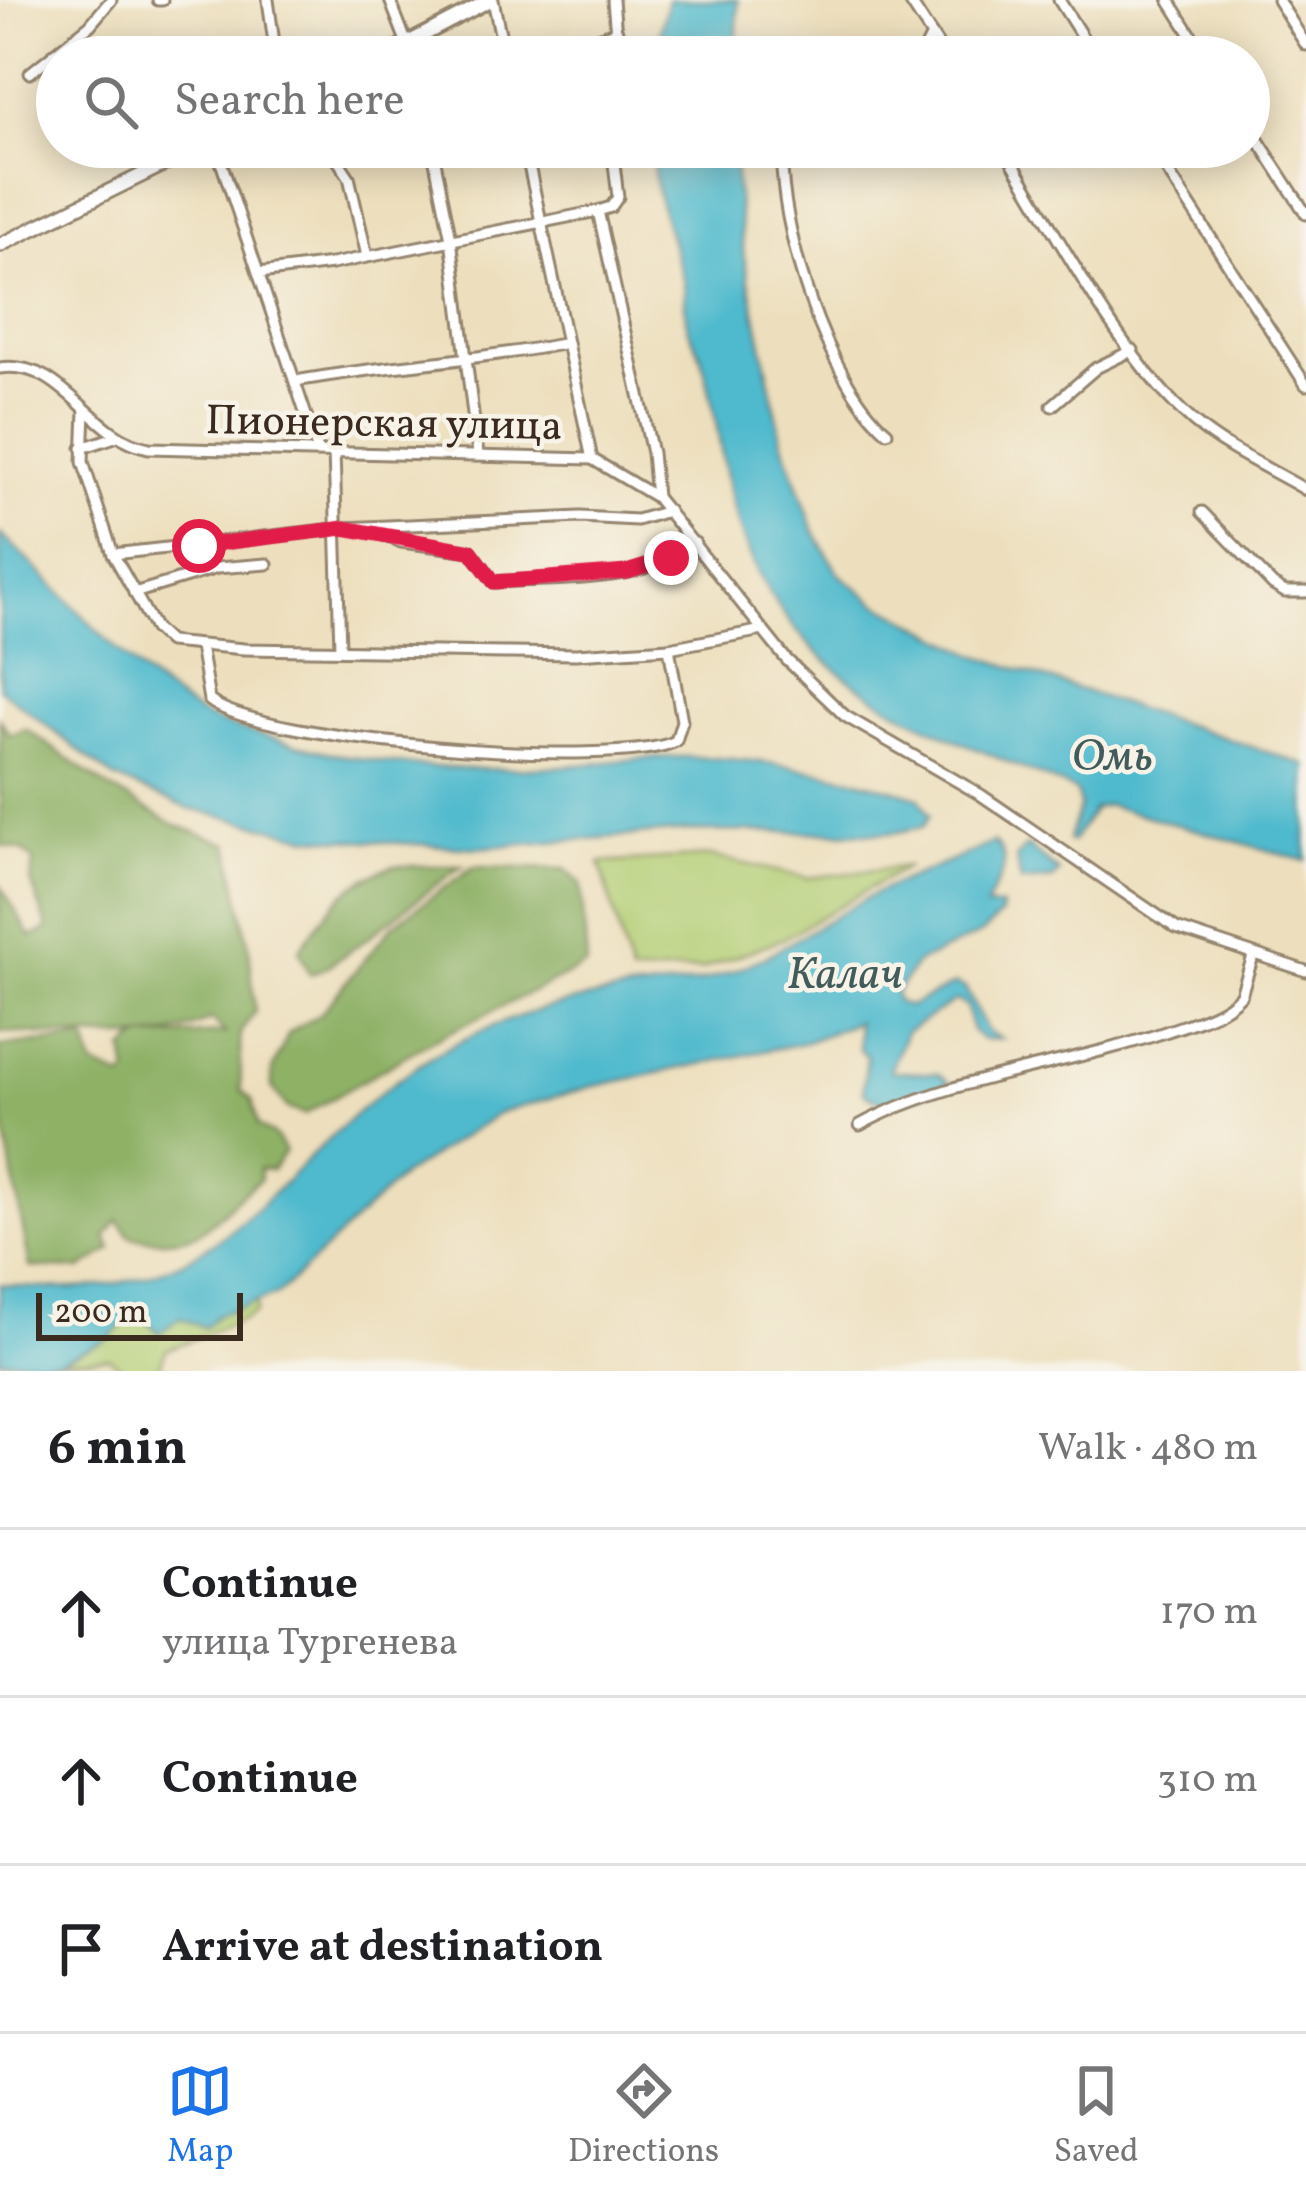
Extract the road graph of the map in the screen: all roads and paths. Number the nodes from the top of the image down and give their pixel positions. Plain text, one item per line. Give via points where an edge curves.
1 (111, 0) edge
2 (268, 0) edge
3 (390, 0) edge
4 (491, 0) edge
5 (614, 0) edge
6 (909, 0) edge
7 (1059, 0) edge
8 (1169, 0) edge
9 (1278, 0) edge
10 (617, 31) junction
11 (932, 35) edge
12 (76, 36) edge
13 (273, 36) edge
14 (404, 36) edge
15 (422, 36) edge
16 (500, 36) edge
17 (603, 36) edge
18 (617, 36) edge
19 (1082, 36) edge
20 (1192, 36) edge
21 (1306, 45) edge
22 (36, 68) edge
23 (30, 73) dead end
24 (1270, 158) edge
25 (157, 168) edge
26 (223, 168) edge
27 (343, 168) edge
28 (436, 168) edge
29 (530, 168) edge
30 (615, 168) edge
31 (784, 168) edge
32 (1016, 168) edge
33 (1166, 168) edge
34 (598, 211) junction
35 (1306, 214) edge
36 (541, 221) junction
37 (451, 239) junction
38 (0, 245) edge
39 (367, 256) junction
40 (259, 273) junction
41 (567, 343) junction
42 (1133, 350) junction
43 (468, 359) junction
44 (0, 368) edge
45 (296, 381) junction
46 (1306, 385) edge
47 (1052, 406) dead end
48 (85, 410) junction
49 (887, 432) dead end
50 (115, 437) junction
51 (82, 448) junction
52 (318, 451) junction
53 (334, 451) junction
54 (478, 454) junction
55 (592, 459) junction
56 (654, 470) junction
57 (625, 474) junction
58 (1304, 485) edge
59 (656, 497) junction
60 (668, 511) junction
61 (1202, 512) dead end
62 (337, 530) junction
63 (373, 531) junction
64 (695, 543) junction
65 (113, 554) junction
66 (267, 563) dead end
67 (1306, 592) edge
68 (134, 593) junction
69 (749, 613) junction
70 (763, 630) junction
71 (736, 632) junction
72 (200, 646) junction
73 (669, 648) junction
74 (340, 650) junction
75 (1253, 956) junction
76 (1306, 971) edge
77 (860, 1125) dead end

1 - 12 street
2 - 13 street
3 - 14 street
4 - 15 main road
4 - 16 street
5 - 10 street
6 - 11 street
7 - 19 street
8 - 20 street
9 - 21 street
10 - 17 street
10 - 18 street
22 - 23 street
24 - 35 street
25 - 38 main road
26 - 40 street
27 - 39 street
28 - 37 street
29 - 36 street
30 - 34 street via 618,197
31 - 49 street via 807,288 857,397
32 - 42 street
33 - 46 street
34 - 36 street
34 - 56 street
36 - 37 street
36 - 41 street
37 - 39 street
37 - 43 street
39 - 40 street
40 - 45 street
41 - 43 street
41 - 55 street
42 - 47 street via 1096,368
42 - 58 street via 1208,434
43 - 45 street
43 - 54 street
44 - 48 street via 37,370
45 - 52 street
48 - 50 street
48 - 51 street
50 - 51 street
50 - 52 street, Пионерская улица via 160,449
51 - 65 street
52 - 53 street, Пионерская улица
53 - 54 street, Пионерская улица
53 - 62 street
54 - 55 street, Пионерская улица
55 - 57 street, Пионерская улица
56 - 57 street
56 - 59 street
57 - 59 street, Пионерская улица
59 - 60 street, Пионерская улица
60 - 63 street via 637,520
60 - 64 street, Пионерская улица
61 - 67 street via 1273,585
62 - 63 street
62 - 65 street
62 - 74 street
63 - 64 street via 471,551 494,582 627,572
64 - 69 street, Пионерская улица
65 - 68 street
66 - 68 street via 217,568
68 - 72 street via 162,637
69 - 70 street, Пионерская улица
69 - 71 street
70 - 71 street
70 - 75 street, Пионерская улица via 845,716 981,795 1176,928
71 - 73 street
72 - 73 street via 209,700 272,727 352,740 580,750 676,740 682,721
72 - 74 street
73 - 74 street
75 - 76 street, Пионерская улица
75 - 77 street via 1241,995 1206,1017

